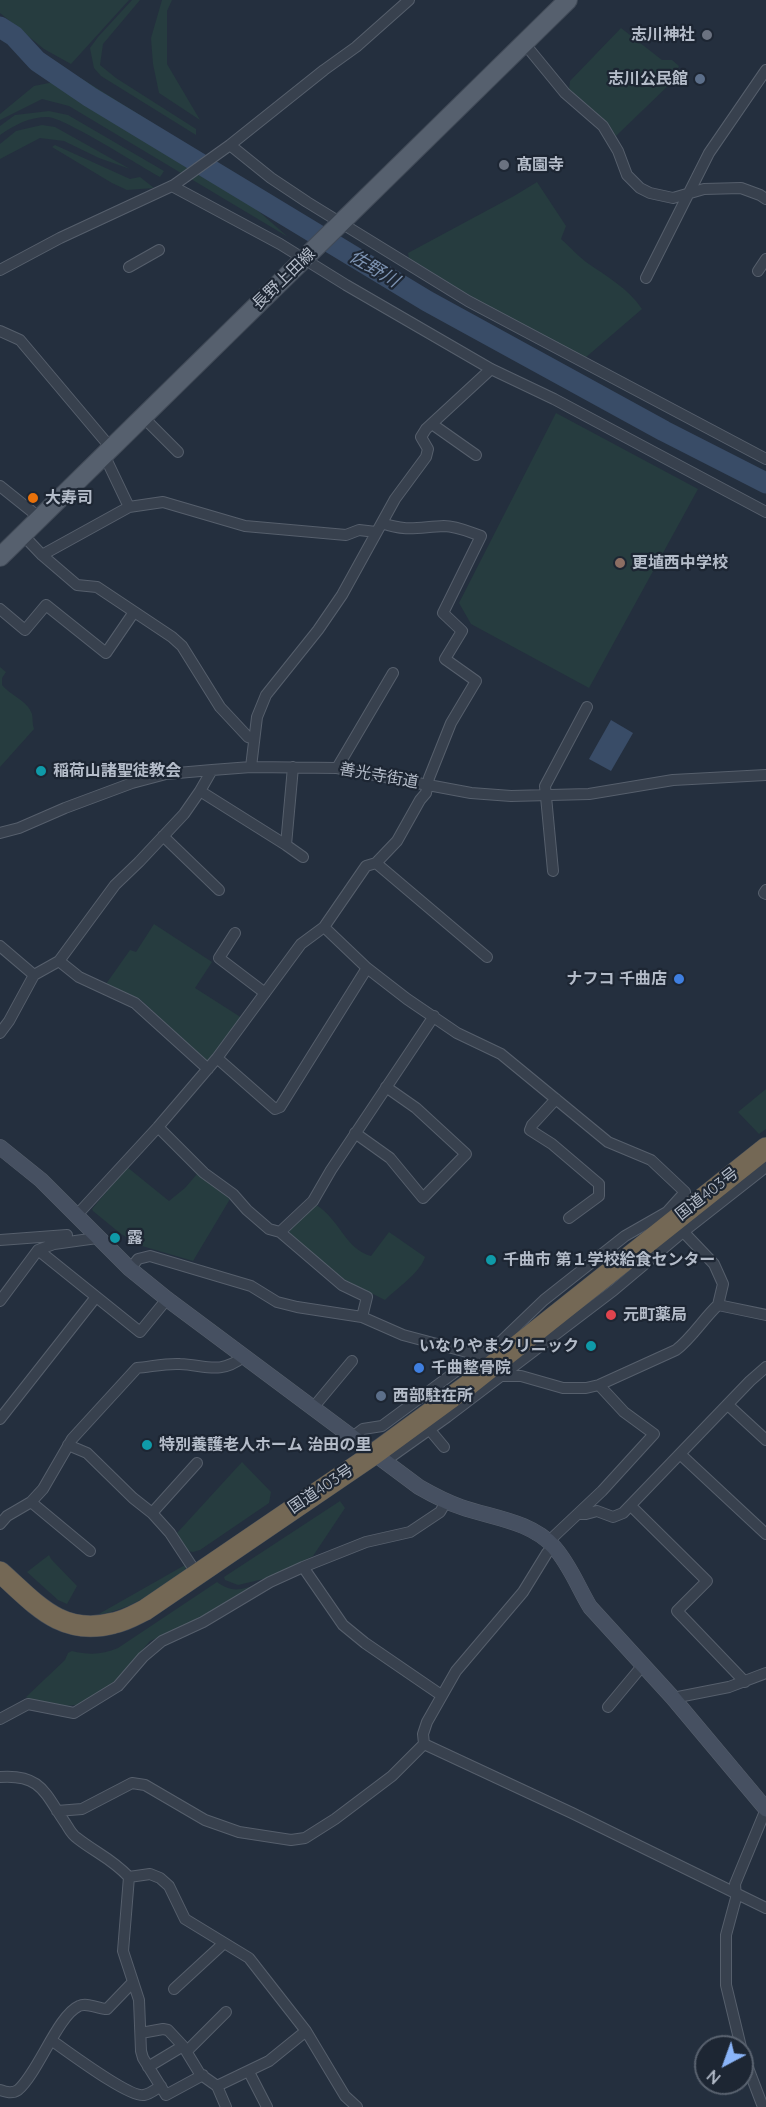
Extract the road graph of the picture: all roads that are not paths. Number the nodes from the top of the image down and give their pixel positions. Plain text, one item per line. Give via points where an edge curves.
1 (409, 0) edge
2 (568, 0) edge
3 (524, 43) junction
4 (766, 70) edge
5 (228, 147) junction
6 (173, 185) junction
7 (690, 193) junction
8 (766, 199) edge
9 (340, 224) junction
10 (159, 250) dead end
11 (305, 258) junction
12 (766, 259) edge
13 (129, 267) dead end
14 (0, 270) edge
15 (758, 271) dead end
16 (646, 278) dead end
17 (0, 331) edge
18 (491, 369) junction
19 (143, 417) junction
20 (432, 424) junction
21 (107, 452) junction
22 (178, 452) dead end
23 (476, 455) dead end
24 (766, 459) edge
25 (0, 486) edge
26 (129, 507) junction
27 (766, 512) edge
28 (40, 518) junction
29 (379, 527) junction
30 (23, 535) junction
31 (42, 555) junction
32 (0, 557) edge
33 (0, 609) edge
34 (134, 612) junction
35 (393, 673) dead end
36 (587, 707) dead end
37 (254, 739) junction
38 (251, 767) junction
39 (293, 767) junction
40 (337, 768) junction
41 (212, 770) junction
42 (766, 775) edge
43 (428, 785) junction
44 (200, 792) junction
45 (546, 796) junction
46 (0, 833) edge
47 (163, 836) junction
48 (286, 845) junction
49 (303, 857) dead end
50 (376, 863) junction
51 (553, 871) dead end
52 (219, 890) dead end
53 (324, 927) junction
54 (235, 933) dead end
55 (0, 946) edge
56 (487, 957) dead end
57 (59, 961) junction
58 (367, 968) junction
59 (34, 975) junction
60 (265, 993) junction
61 (434, 1016) junction
62 (0, 1033) edge
63 (217, 1058) junction
64 (208, 1070) junction
65 (386, 1087) junction
66 (556, 1099) junction
67 (158, 1127) junction
68 (355, 1133) junction
69 (0, 1147) edge
70 (766, 1148) edge
71 (766, 1167) edge
72 (76, 1216) junction
73 (569, 1218) dead end
74 (674, 1221) junction
75 (280, 1232) junction
76 (94, 1235) junction
77 (0, 1240) edge
78 (38, 1250) junction
79 (130, 1269) junction
80 (96, 1297) junction
81 (167, 1299) junction
82 (0, 1301) edge
83 (718, 1305) junction
84 (766, 1316) edge
85 (362, 1317) junction
86 (243, 1357) junction
87 (352, 1361) dead end
88 (490, 1366) junction
89 (766, 1367) edge
90 (599, 1385) junction
91 (728, 1405) junction
92 (312, 1409) junction
93 (0, 1419) edge
94 (429, 1429) junction
95 (351, 1438) junction
96 (766, 1440) edge
97 (68, 1445) junction
98 (444, 1448) dead end
99 (680, 1454) junction
100 (383, 1455) junction
101 (197, 1463) dead end
102 (31, 1502) junction
103 (446, 1502) junction
104 (631, 1506) junction
105 (152, 1513) junction
106 (578, 1514) junction
107 (1, 1522) edge
108 (766, 1534) edge
109 (552, 1544) junction
110 (90, 1551) dead end
111 (303, 1567) junction
112 (0, 1572) edge
113 (197, 1574) junction
114 (643, 1665) junction
115 (766, 1672) edge
116 (745, 1682) junction
117 (441, 1695) junction
118 (673, 1698) junction
119 (608, 1707) dead end
120 (0, 1719) edge
121 (424, 1744) junction
122 (0, 1777) edge
123 (766, 1809) edge
124 (57, 1812) junction
125 (129, 1877) junction
126 (735, 1893) junction
127 (766, 1908) edge
128 (224, 1943) junction
129 (133, 1982) junction
130 (174, 1989) dead end
131 (226, 2012) dead end
132 (306, 2031) junction
133 (141, 2033) junction
134 (738, 2035) edge
135 (51, 2040) junction
136 (185, 2049) junction
137 (148, 2067) junction
138 (249, 2072) junction
139 (203, 2076) junction
140 (754, 2083) edge
141 (161, 2086) junction
142 (217, 2086) junction
143 (0, 2090) edge
144 (226, 2107) edge
145 (267, 2107) edge
146 (357, 2107) edge
147 (763, 2107) edge

1 - 5 street via 356,47
2 - 3 main road, 長野上田線
3 - 7 street via 565,93 603,126 618,151 621,165 640,188 673,198
3 - 9 main road, 長野上田線
4 - 7 street via 709,153
5 - 6 street
5 - 9 street
6 - 11 street
6 - 14 street
7 - 8 street via 741,188
7 - 16 street
9 - 11 main road, 長野上田線
9 - 24 street via 468,301
10 - 13 street
11 - 18 street
11 - 19 main road, 長野上田線
12 - 15 street
17 - 21 street via 20,340
18 - 20 street
18 - 27 street
19 - 21 main road, 長野上田線
19 - 22 street
20 - 23 street
20 - 29 street via 421,437 428,448 426,458
21 - 26 street via 108,463
21 - 28 main road, 長野上田線
25 - 28 street
26 - 29 street via 163,502 245,526 346,535
26 - 31 street
28 - 30 main road, 長野上田線
29 - 37 street via 342,595 266,695
29 - 43 street via 408,530 445,526 481,536 443,613 462,631 445,659 476,681 451,723
30 - 31 street
30 - 32 main road, 長野上田線
31 - 34 street via 77,585 97,587
33 - 34 street via 25,630 46,605 106,653
34 - 37 street via 182,646 220,707
35 - 40 street
36 - 45 street via 545,786
37 - 38 street
38 - 39 street, 善光寺街道
38 - 41 street, 善光寺街道
39 - 40 street, 善光寺街道
39 - 48 street
40 - 43 street, 善光寺街道
41 - 44 street
41 - 46 street, 善光寺街道 via 166,774 132,783
42 - 45 street, 善光寺街道 via 673,780 589,794
43 - 45 street, 善光寺街道 via 471,793
43 - 50 street via 397,841
44 - 47 street
44 - 48 street
45 - 51 street
47 - 52 street
47 - 57 street via 115,885
48 - 49 street
50 - 53 street via 366,866
50 - 56 street
53 - 58 street
53 - 60 street via 301,945
54 - 60 street via 219,958
55 - 59 street
57 - 59 street
57 - 64 street via 79,976 135,1003
58 - 61 street
58 - 63 street via 280,1107 275,1109
59 - 62 street
60 - 63 street
61 - 65 street
61 - 66 street via 501,1054
63 - 64 street
64 - 67 street
65 - 68 street
65 - 68 street via 416,1108 466,1154 423,1198 390,1158
66 - 73 street via 530,1130 599,1184 599,1196
66 - 74 street via 608,1142 651,1160 685,1192
67 - 72 street
67 - 75 street via 204,1173
68 - 75 street via 313,1201
69 - 72 street
70 - 74 highway, 国道403号
71 - 74 street
72 - 76 street
74 - 83 street via 714,1264 723,1284
74 - 88 highway, 国道403号
75 - 85 street via 342,1285 367,1297
76 - 77 street
76 - 78 street
76 - 79 street
78 - 80 street
78 - 82 street
79 - 81 street
79 - 85 street via 138,1259 150,1256 250,1286 297,1308
80 - 81 street via 140,1332
80 - 93 street
81 - 86 street
83 - 84 street
83 - 90 street via 676,1350
85 - 88 street
86 - 92 street
86 - 97 street via 233,1365 216,1369 178,1364 137,1368
87 - 92 street
88 - 90 street via 563,1388
88 - 94 street
88 - 95 street via 382,1426 363,1429
88 - 100 highway, 国道403号
89 - 91 street
90 - 106 street via 624,1412 654,1434
91 - 96 street
91 - 99 street
92 - 95 street
94 - 98 street
94 - 100 street
95 - 100 street
97 - 102 street
97 - 105 street via 87,1453
99 - 104 street
99 - 108 street
100 - 103 street via 419,1487
100 - 113 highway, 国道403号
101 - 105 street
102 - 107 street
102 - 110 street
103 - 109 street via 519,1524
103 - 111 street via 440,1512 410,1532 366,1542
104 - 106 street via 619,1516 597,1511
104 - 116 street via 707,1581 677,1611
105 - 113 street
106 - 109 street
109 - 114 street via 590,1607
109 - 117 street via 523,1592 456,1671
111 - 117 street via 343,1625
111 - 120 street via 162,1641 118,1686 74,1713 27,1704
112 - 113 highway, 国道403号 via 53,1618 96,1627 117,1623 145,1610
114 - 118 street
114 - 119 street
115 - 116 street
116 - 118 street
117 - 121 street via 423,1734
118 - 123 street
121 - 124 street via 392,1776 305,1838 239,1832 205,1820 145,1785 132,1783 82,1809
121 - 126 street
122 - 124 street via 28,1778 44,1792
123 - 126 street via 735,1884
124 - 125 street via 75,1837 116,1863
125 - 128 street via 150,1874 160,1878 169,1886 185,1919
125 - 129 street via 123,1951
126 - 127 street
126 - 134 street via 726,1935 725,1968
128 - 130 street
128 - 132 street via 249,1958
129 - 133 street via 139,2000
129 - 135 street via 107,2009 77,2006
131 - 136 street
132 - 138 street
132 - 146 street via 345,2096
133 - 136 street via 168,2030
133 - 137 street via 141,2051
135 - 141 street via 136,2095
135 - 143 street via 17,2090
136 - 137 street
136 - 139 street
137 - 141 street
138 - 142 street
138 - 145 street
139 - 141 street via 166,2095
139 - 142 street
140 - 147 street
142 - 144 street

